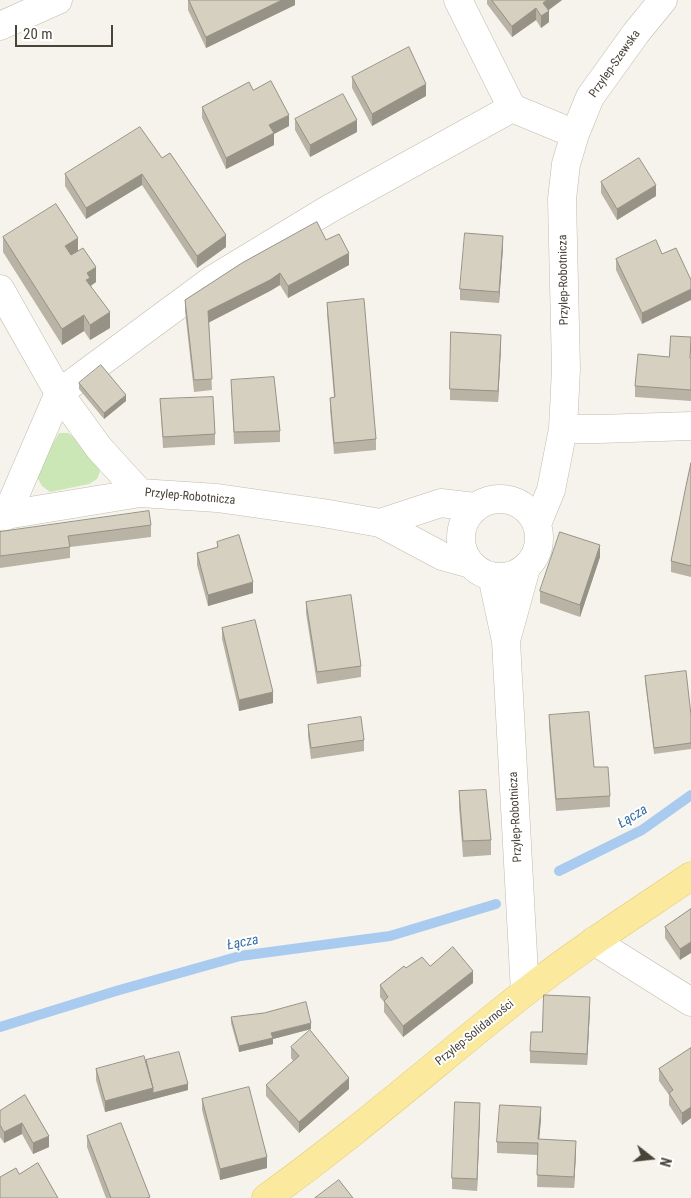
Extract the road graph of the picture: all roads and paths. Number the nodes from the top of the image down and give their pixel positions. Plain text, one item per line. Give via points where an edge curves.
1 (56, 0) edge
2 (458, 0) edge
3 (664, 0) edge
4 (0, 26) edge
5 (512, 108) junction
6 (575, 134) junction
7 (0, 289) edge
8 (59, 394) junction
9 (691, 426) edge
10 (563, 429) junction
11 (555, 470) junction
12 (140, 493) junction
13 (512, 500) junction
14 (475, 507) junction
15 (3, 516) edge
16 (380, 523) junction
17 (537, 524) junction
18 (526, 568) junction
19 (481, 570) junction
20 (506, 641) junction
21 (691, 876) edge
22 (594, 941) junction
23 (525, 992) junction
24 (691, 1002) edge
25 (266, 1198) edge

1 - 4 street
2 - 5 street
3 - 6 street, Przylep-Szewska via 590,96
5 - 6 street
5 - 8 street via 329,209 212,280
6 - 10 street, Przylep-Robotnicza via 566,164 562,199 566,369
7 - 8 street
8 - 12 street via 99,448
8 - 15 street
9 - 10 street
10 - 11 street, Przylep-Robotnicza
11 - 13 street
11 - 17 street, Przylep-Robotnicza via 551,490
12 - 15 street, Przylep-Robotnicza
12 - 16 street, Przylep-Robotnicza via 216,498
13 - 14 street via 499,498
13 - 17 street via 522,505
14 - 16 street, Przylep-Robotnicza via 441,503
14 - 19 street via 466,517 460,541 464,554
16 - 19 street, Przylep-Robotnicza via 442,556
17 - 18 street via 538,547
18 - 19 street via 504,577
18 - 20 street, Przylep-Robotnicza
19 - 20 street, Przylep-Robotnicza
20 - 23 street, Przylep-Robotnicza
21 - 22 main road, Przylep-Solidarności
22 - 23 main road, Przylep-Solidarności
22 - 24 street
23 - 25 main road, Przylep-Solidarności via 307,1169

